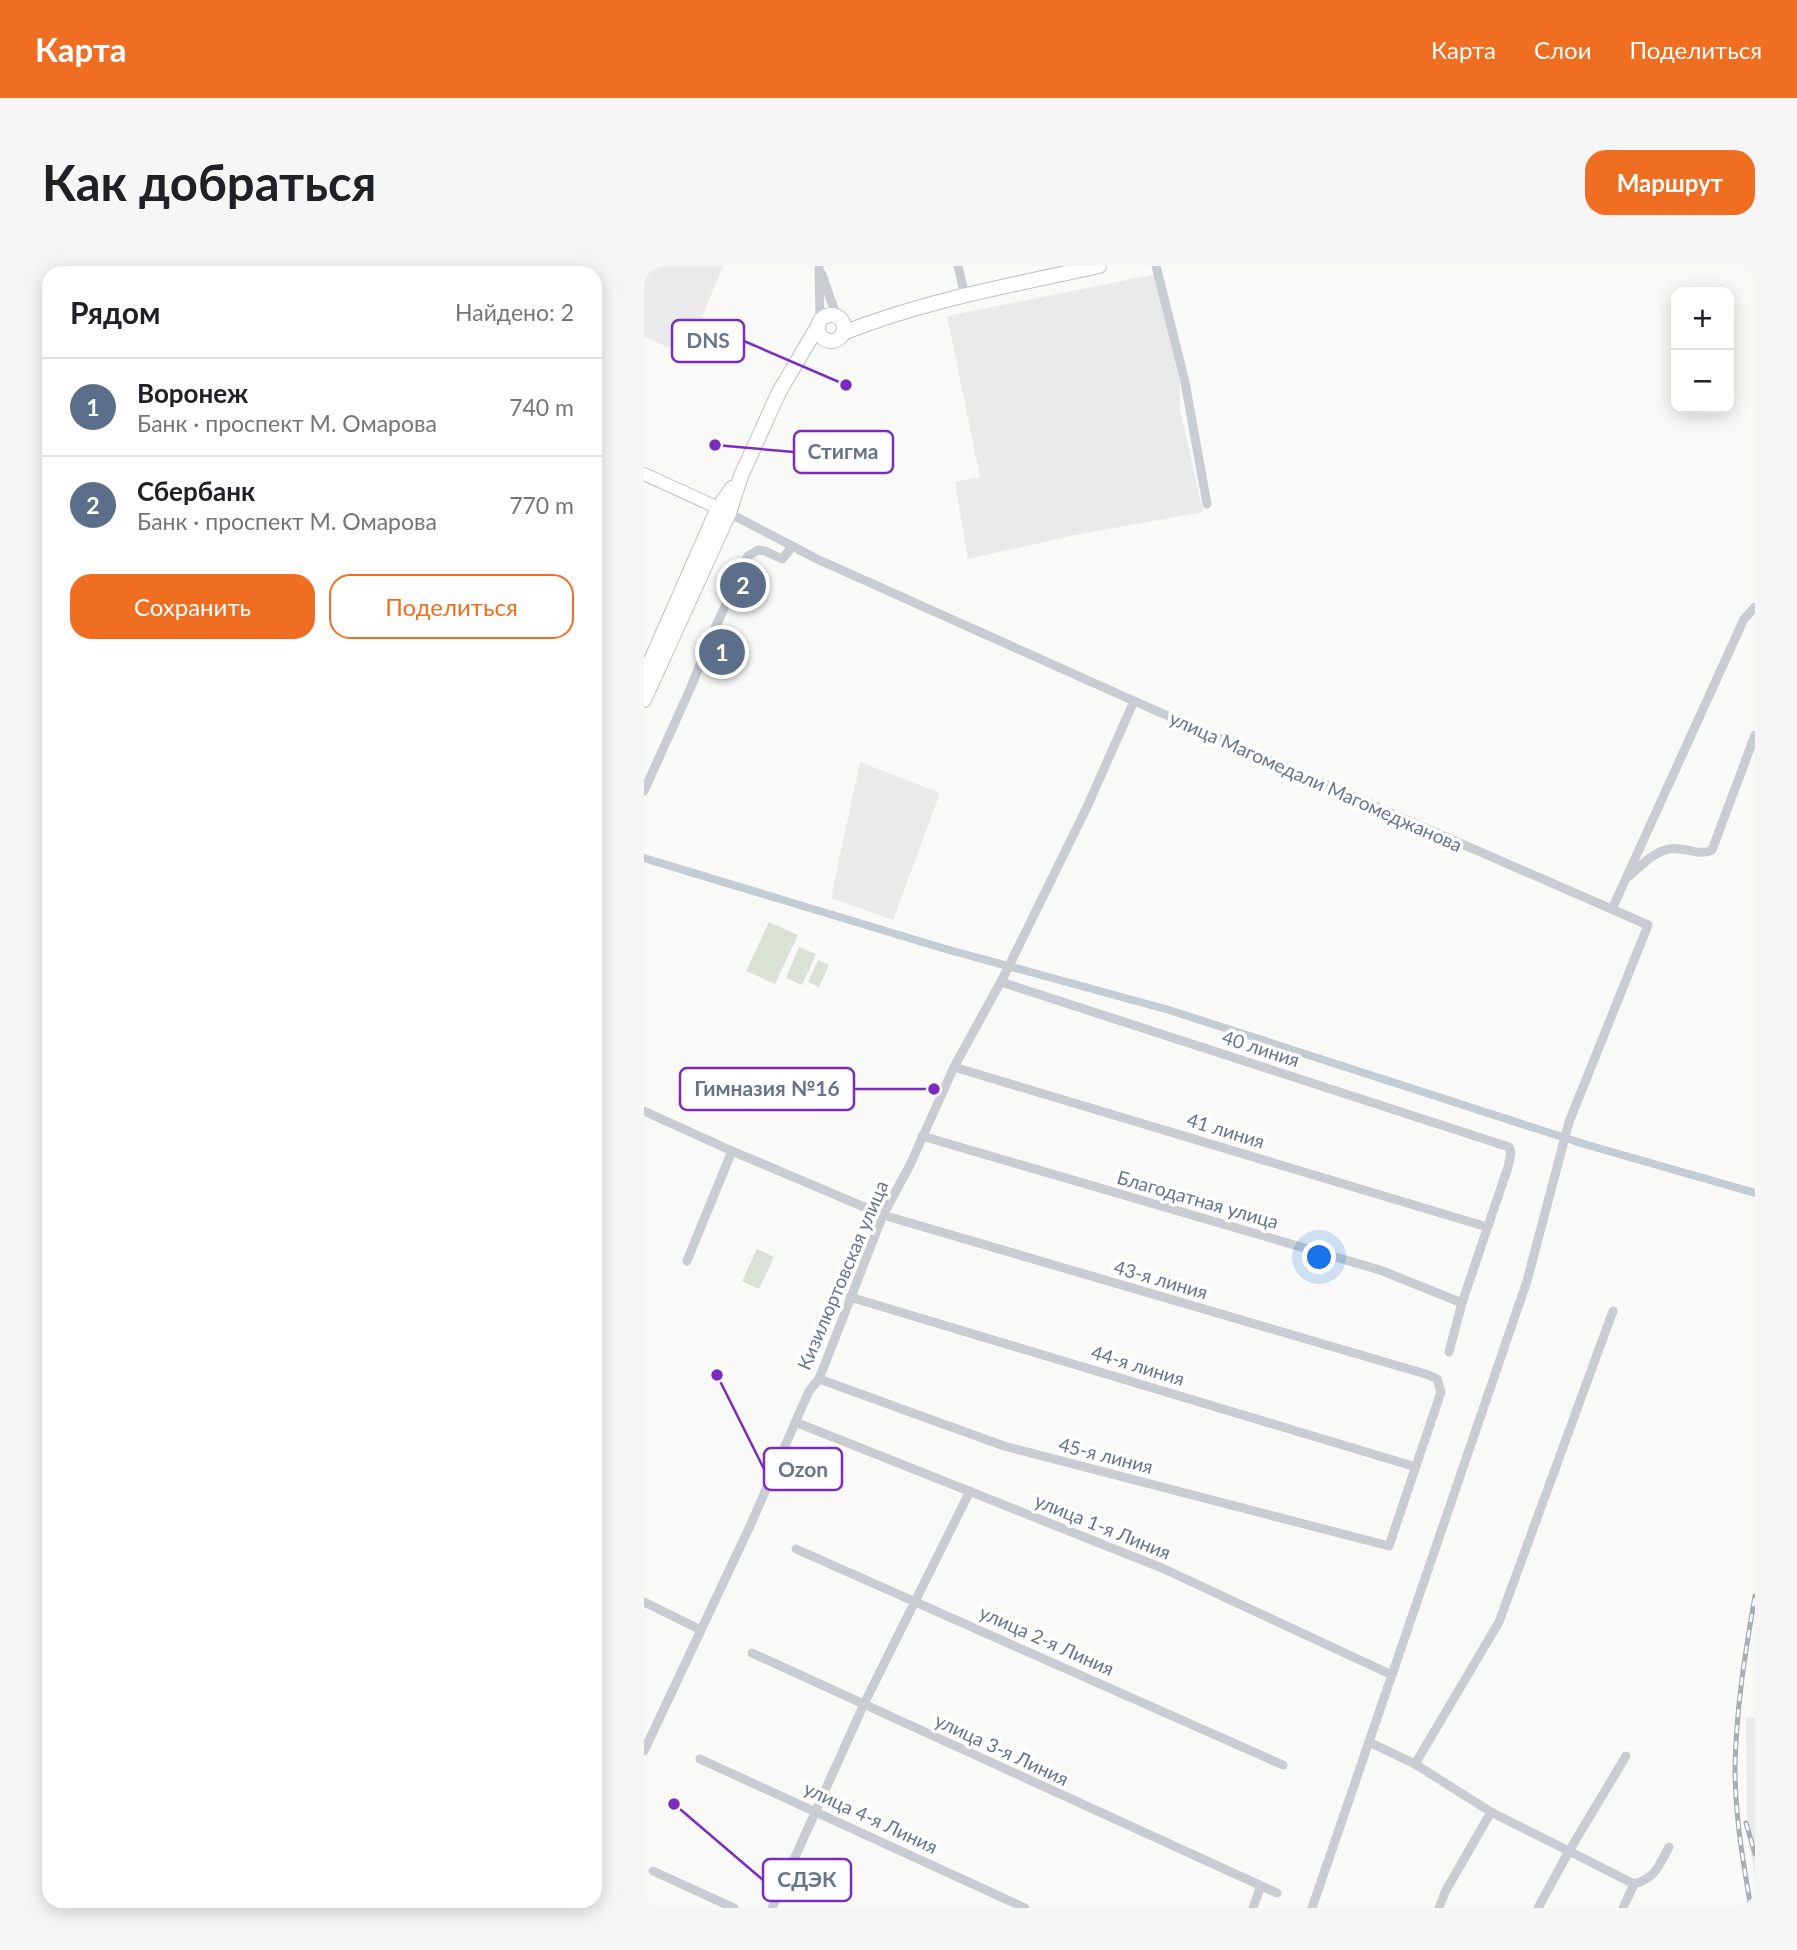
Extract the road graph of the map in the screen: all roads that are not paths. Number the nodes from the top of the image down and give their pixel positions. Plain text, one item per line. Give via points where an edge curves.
1 (820, 266) edge
2 (958, 266) edge
3 (1099, 266) edge
4 (1156, 266) edge
5 (965, 296) junction
6 (840, 322) junction
7 (819, 323) junction
8 (830, 341) junction
9 (797, 363) junction
10 (644, 474) edge
11 (1207, 505) dead end
12 (723, 511) junction
13 (792, 547) junction
14 (1755, 607) edge
15 (644, 676) edge
16 (644, 700) edge
17 (1134, 701) junction
18 (1755, 735) edge
19 (644, 791) edge
20 (1626, 878) junction
21 (1612, 909) junction
22 (1003, 978) junction
23 (954, 1067) junction
24 (644, 1111) edge
25 (922, 1136) junction
26 (732, 1151) junction
27 (883, 1214) junction
28 (1488, 1227) junction
29 (687, 1261) dead end
30 (850, 1297) junction
31 (1462, 1303) junction
32 (1613, 1311) dead end
33 (1449, 1352) dead end
34 (819, 1379) junction
35 (795, 1422) junction
36 (1416, 1467) junction
37 (970, 1491) junction
38 (796, 1549) dead end
39 (916, 1601) junction
40 (644, 1602) edge
41 (701, 1630) junction
42 (752, 1653) dead end
43 (1392, 1675) junction
44 (864, 1704) junction
45 (1369, 1742) junction
46 (644, 1751) edge
47 (1626, 1756) dead end
48 (700, 1759) dead end
49 (1415, 1764) junction
50 (1283, 1765) dead end
51 (816, 1811) junction
52 (1491, 1812) junction
53 (1670, 1847) dead end
54 (1569, 1851) junction
55 (653, 1871) dead end
56 (1634, 1884) junction
57 (1261, 1886) junction
58 (1277, 1893) dead end
59 (734, 1908) edge
60 (772, 1908) edge
61 (1026, 1908) edge
62 (1253, 1908) edge
63 (1312, 1908) edge
64 (1439, 1908) edge
65 (1538, 1908) edge
66 (1623, 1908) edge

1 - 6 street
1 - 7 street
2 - 5 street
3 - 5 main road
4 - 11 street via 1185,382
5 - 6 main road via 875,320
6 - 7 main road via 830,314
6 - 8 main road via 838,339
7 - 8 main road via 819,333
7 - 9 main road
8 - 9 main road
9 - 12 main road
10 - 12 main road
12 - 13 street, улица Магомедали Магомеджановa
12 - 15 main road
12 - 16 main road
13 - 17 street, улица Магомедали Магомеджановa
13 - 19 street via 782,559 758,550 748,556
14 - 20 street via 1744,619
17 - 21 street, улица Магомедали Магомеджановa
17 - 22 street, Кизилюртовская улица
18 - 20 street via 1712,850 1667,849
20 - 21 street
21 - 43 street, улица Магомедали Магомеджановa via 1648,925 1569,1122 1527,1281
22 - 23 street, Кизилюртовская улица
22 - 28 street, 40 линия via 1509,1147 1508,1167
23 - 25 street, Кизилюртовская улица
23 - 28 street, 41 линия
24 - 26 street, 43-я линия
25 - 27 street, Кизилюртовская улица
25 - 31 street, Благодатная улица via 1380,1270
26 - 27 street, 43-я линия
26 - 29 street
27 - 30 street, Кизилюртовская улица
27 - 36 street, 43-я линия via 1429,1375 1437,1379 1441,1392
28 - 31 street
30 - 34 street, Кизилюртовская улица
30 - 36 street, 44-я линия
31 - 33 street
32 - 49 street via 1499,1622
34 - 35 street, Кизилюртовская улица
34 - 36 street, 45-я линия via 1004,1446 1390,1546
35 - 37 street, улица 1-я Линия
35 - 41 street, Кизилюртовская улица
37 - 39 street
37 - 43 street, улица 1-я Линия via 1162,1568
38 - 39 street, улица 2-я Линия
39 - 44 street
39 - 50 street, улица 2-я Линия
40 - 41 street
41 - 46 street, Кизилюртовская улица
42 - 44 street, улица 3-я Линия
43 - 45 street
44 - 51 street
44 - 57 street, улица 3-я Линия
45 - 49 street
45 - 63 street
47 - 54 street
48 - 51 street, улица 4-я Линия
49 - 52 street
51 - 60 street
51 - 61 street, улица 4-я Линия
52 - 54 street
52 - 64 street
53 - 56 street via 1653,1875
54 - 56 street
54 - 65 street
55 - 59 street
56 - 66 street
57 - 58 street, улица 3-я Линия
57 - 62 street

